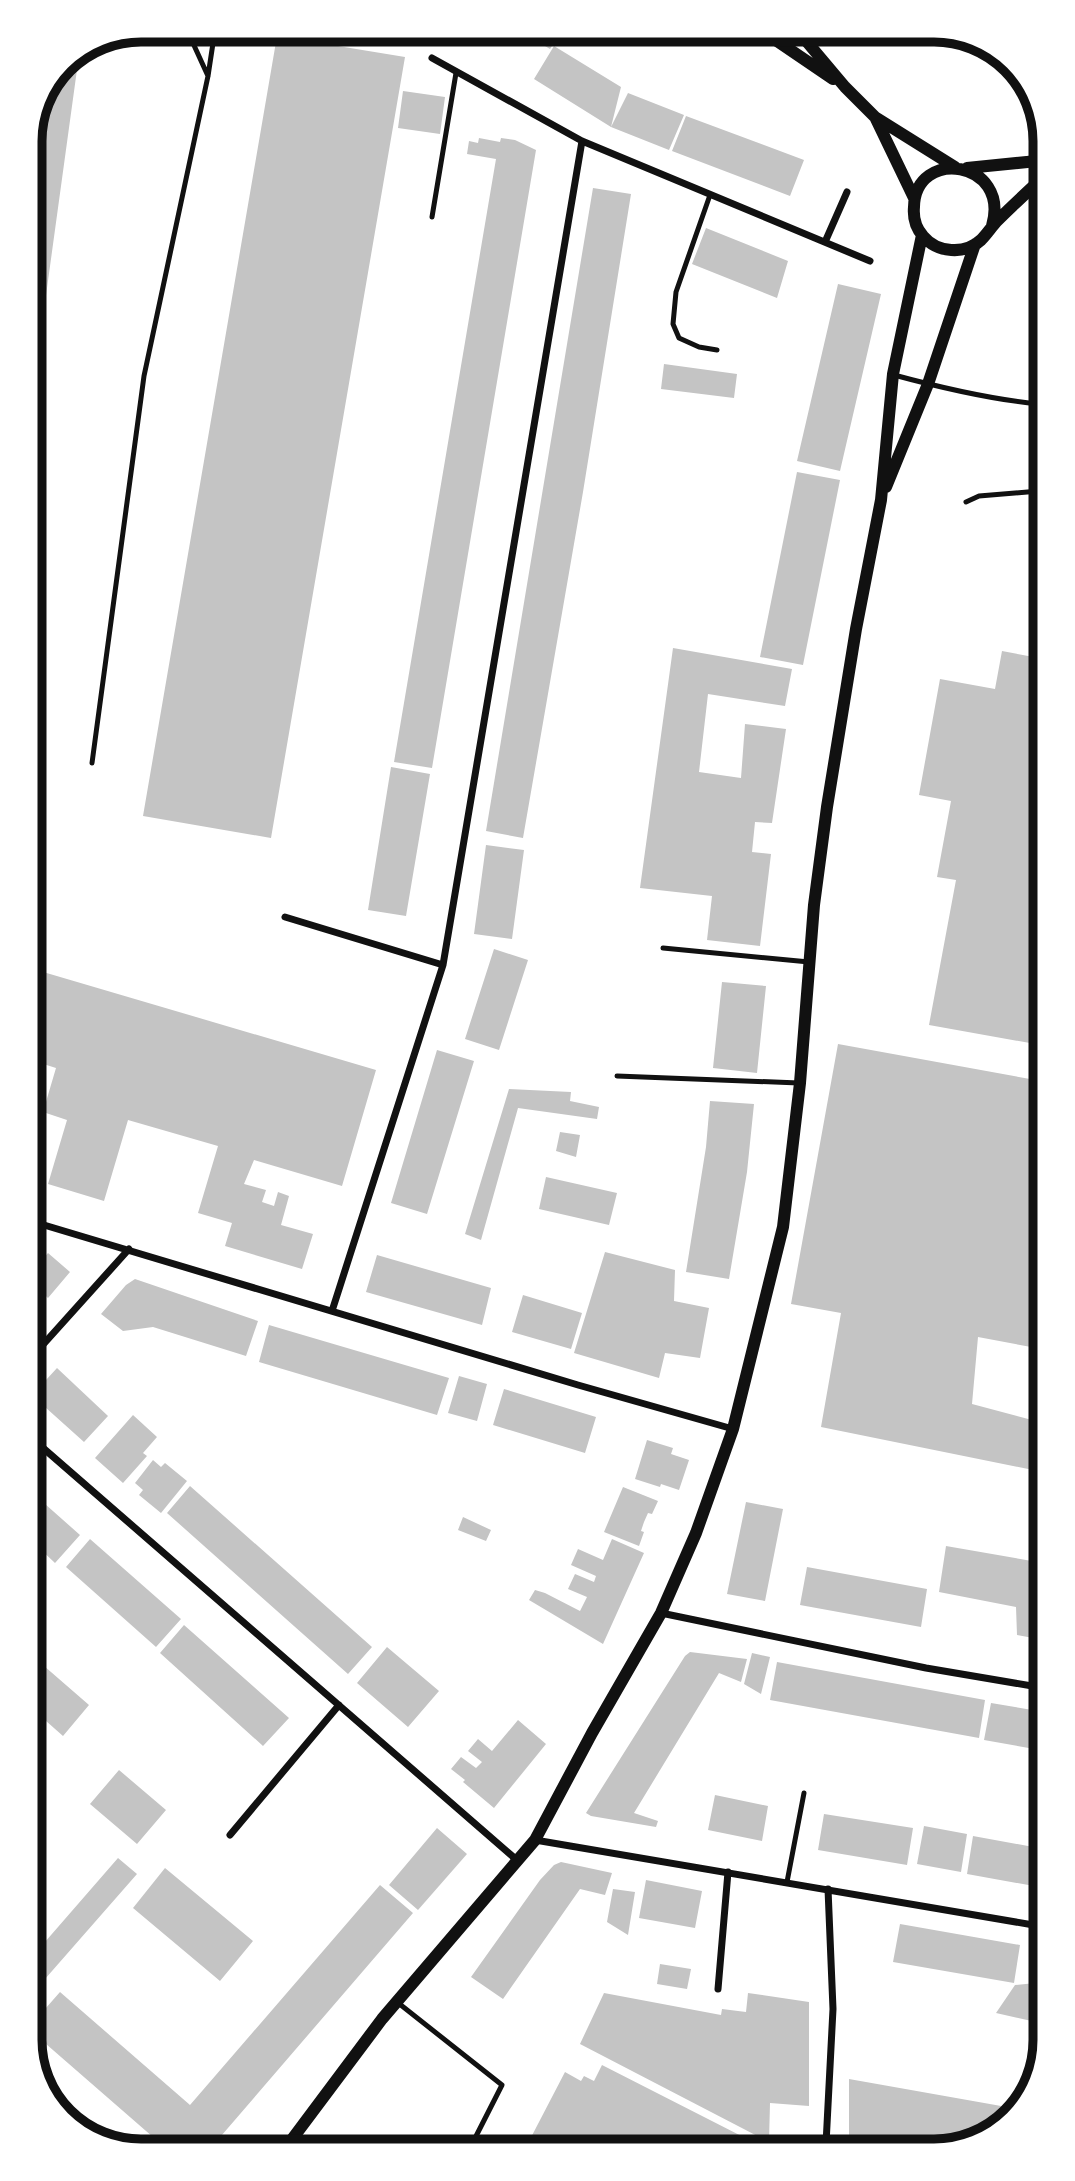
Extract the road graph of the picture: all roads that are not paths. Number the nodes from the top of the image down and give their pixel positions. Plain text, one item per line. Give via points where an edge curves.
1 (192, 42) edge
2 (213, 42) edge
3 (779, 42) edge
4 (807, 42) edge
5 (432, 58) dead end
6 (456, 72) junction
7 (208, 76) junction
8 (845, 87) junction
9 (875, 117) junction
10 (582, 141) junction
11 (1033, 161) edge
12 (959, 168) junction
13 (1033, 187) edge
14 (847, 192) dead end
15 (710, 195) junction
16 (914, 198) junction
17 (432, 217) dead end
18 (992, 226) junction
19 (922, 235) junction
20 (825, 242) junction
21 (975, 244) junction
22 (870, 261) dead end
23 (717, 350) dead end
24 (892, 374) junction
25 (928, 384) junction
26 (1033, 403) edge
27 (1033, 492) edge
28 (881, 500) junction
29 (966, 502) dead end
30 (92, 763) dead end
31 (285, 917) dead end
32 (663, 947) dead end
33 (809, 962) junction
34 (443, 965) junction
35 (617, 1076) dead end
36 (800, 1083) junction
37 (42, 1224) edge
38 (129, 1250) junction
39 (332, 1311) junction
40 (42, 1346) edge
41 (733, 1429) junction
42 (42, 1447) edge
43 (661, 1613) junction
44 (1033, 1686) edge
45 (339, 1705) junction
46 (804, 1793) dead end
47 (230, 1835) dead end
48 (535, 1840) junction
49 (518, 1861) junction
50 (728, 1872) junction
51 (787, 1882) junction
52 (828, 1889) junction
53 (1033, 1925) edge
54 (718, 1989) dead end
55 (397, 2002) junction
56 (292, 2139) edge
57 (475, 2139) edge
58 (826, 2139) edge

1 - 7 lane
2 - 7 lane
3 - 8 street
4 - 8 street
5 - 6 street
6 - 10 street
6 - 17 lane
7 - 30 lane via 144,376
8 - 9 street
9 - 12 street
9 - 16 street
10 - 15 street
10 - 34 street
11 - 12 street
12 - 16 street via 928,176
12 - 18 street via 985,182 995,201
13 - 18 street
14 - 20 street
15 - 20 street
15 - 23 lane via 676,292 673,324 679,338
16 - 19 street via 914,218
18 - 21 street
19 - 21 street via 949,250
19 - 24 street
20 - 22 street
21 - 25 street
24 - 25 lane
24 - 28 street
25 - 26 lane
25 - 28 street
27 - 29 lane via 979,496
28 - 33 street via 844,695
31 - 34 street
32 - 33 lane
33 - 36 street
34 - 39 street
35 - 36 lane
36 - 41 street via 783,1227
37 - 38 street
38 - 39 street
38 - 40 street
39 - 41 street
41 - 43 street
42 - 45 street
43 - 44 street
43 - 48 street
45 - 47 street
45 - 49 street
46 - 51 lane
48 - 49 street
48 - 50 street
49 - 55 street
50 - 51 street
50 - 54 street
51 - 52 street
52 - 53 street
52 - 58 street via 833,2009
55 - 56 street
55 - 57 lane via 502,2085

